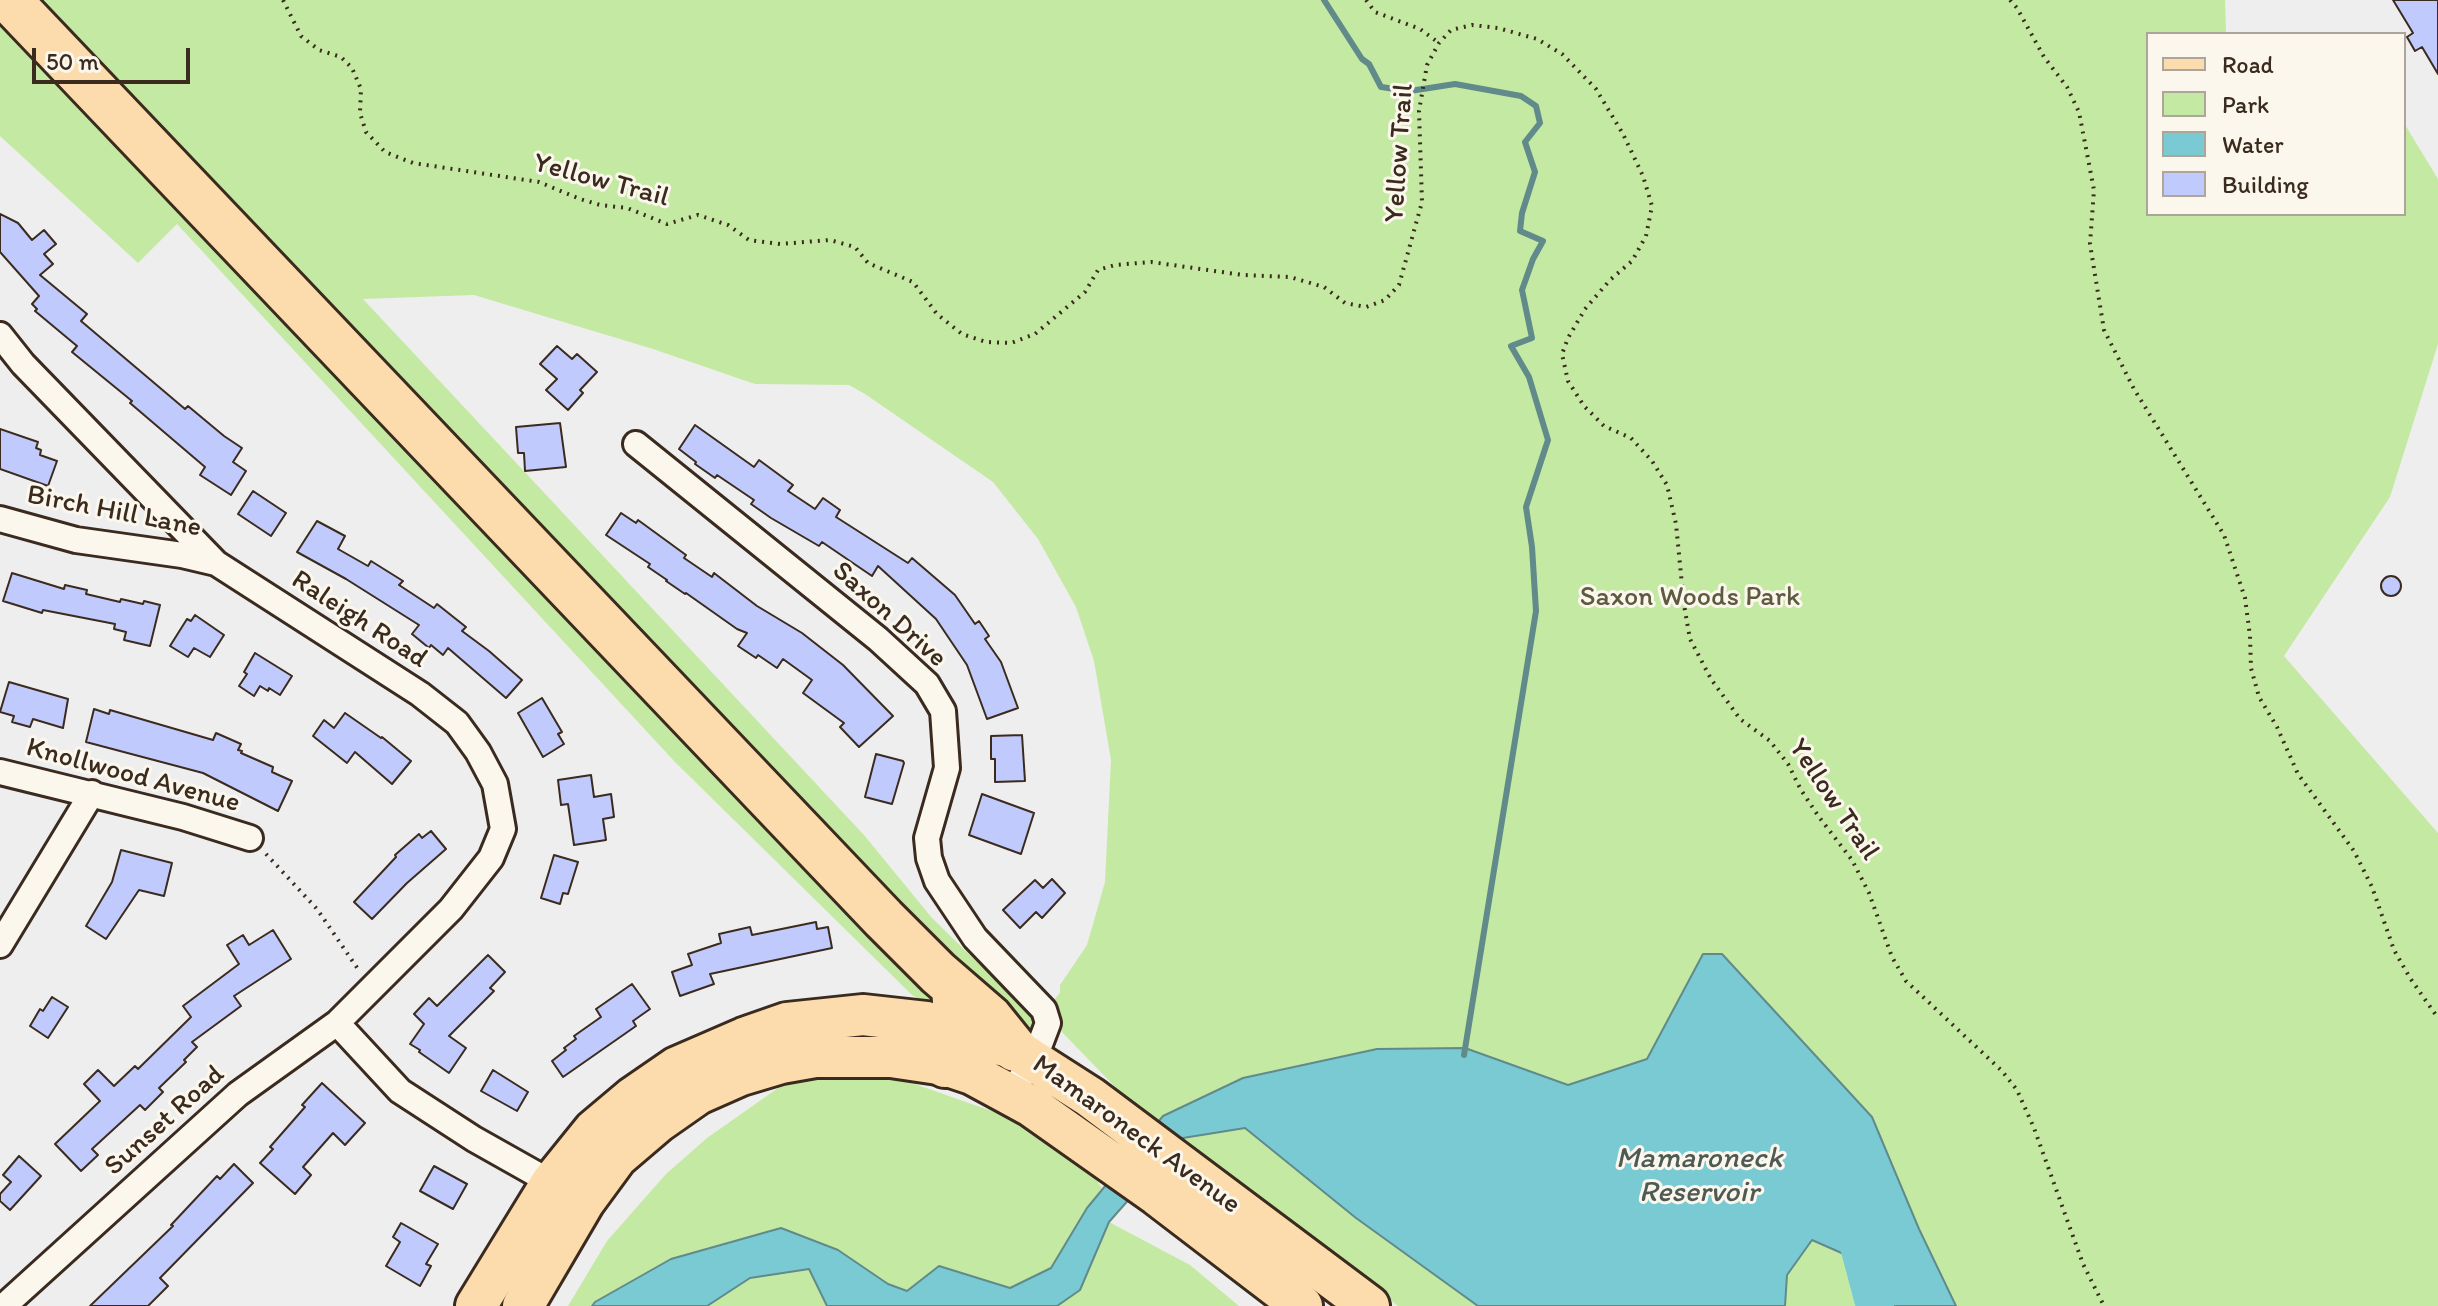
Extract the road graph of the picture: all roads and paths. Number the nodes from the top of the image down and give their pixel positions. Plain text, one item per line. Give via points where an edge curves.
1 (9, 0) edge
2 (283, 0) edge
3 (1366, 0) edge
4 (2010, 0) edge
5 (1439, 43) junction
6 (0, 335) edge
7 (636, 444) dead end
8 (0, 519) edge
9 (216, 563) junction
10 (0, 772) edge
11 (92, 793) junction
12 (250, 838) joint
13 (0, 945) edge
14 (954, 987) junction
15 (371, 989) junction
16 (2438, 1018) edge
17 (337, 1023) junction
18 (951, 1048) junction
19 (1024, 1054) junction
20 (1009, 1094) junction
21 (1169, 1180) junction
22 (568, 1192) junction
23 (4, 1306) edge
24 (476, 1306) edge
25 (523, 1306) edge
26 (1302, 1306) edge
27 (1369, 1306) edge
28 (2104, 1306) edge

1 - 14 highway
2 - 5 path, Yellow Trail via 301,36 352,68 361,89 366,132 385,152 413,163 539,182 667,224 698,215 728,225 749,240 830,240 855,247 868,263 913,282 937,314 962,334 1011,343 1035,334 1085,292 1098,270 1115,265 1151,262 1290,277 1324,287 1345,303 1366,307 1385,300 1399,285 1422,202 1419,111 1427,65
3 - 5 path via 1375,12 1420,29
4 - 16 path via 2079,112 2094,190 2090,244 2104,330 2224,535 2245,598 2259,697 2298,774 2354,851 2394,950
5 - 28 path, Yellow Trail via 1451,30 1472,25 1537,39 1562,54 1596,89 1623,134 1652,206 1646,236 1632,261 1585,309 1568,338 1562,354 1568,381 1604,426 1631,438 1667,485 1690,639 1711,679 1740,719 1770,741 1788,764 1852,860 1906,981 2017,1090
6 - 9 street, Raleigh Road
7 - 19 street, Saxon Drive via 927,684 943,711 947,768 927,838 929,858 937,881 975,938 1044,1010 1048,1023
8 - 9 street, Birch Hill Lane via 76,540
9 - 15 street, Raleigh Road via 457,723 495,784 503,829 491,858 451,909
10 - 11 street, Knollwood Avenue
11 - 12 street, Knollwood Avenue
11 - 13 street
12 - 15 path via 317,909
14 - 18 highway
14 - 19 highway
15 - 17 street, Sunset Road
17 - 22 street via 400,1091
17 - 23 street, Sunset Road via 238,1094
18 - 19 main road, Mamaroneck Avenue
18 - 20 main road, Mamaroneck Avenue via 972,1074
18 - 22 main road, Mamaroneck Avenue via 891,1057 815,1057 741,1075 698,1094
19 - 20 street, Saxon Drive
19 - 21 main road, Mamaroneck Avenue via 1141,1135
20 - 21 main road, Mamaroneck Avenue via 1114,1166
21 - 26 main road, Mamaroneck Avenue
21 - 27 main road, Mamaroneck Avenue
22 - 24 main road, Mamaroneck Avenue
22 - 25 main road, Mamaroneck Avenue

